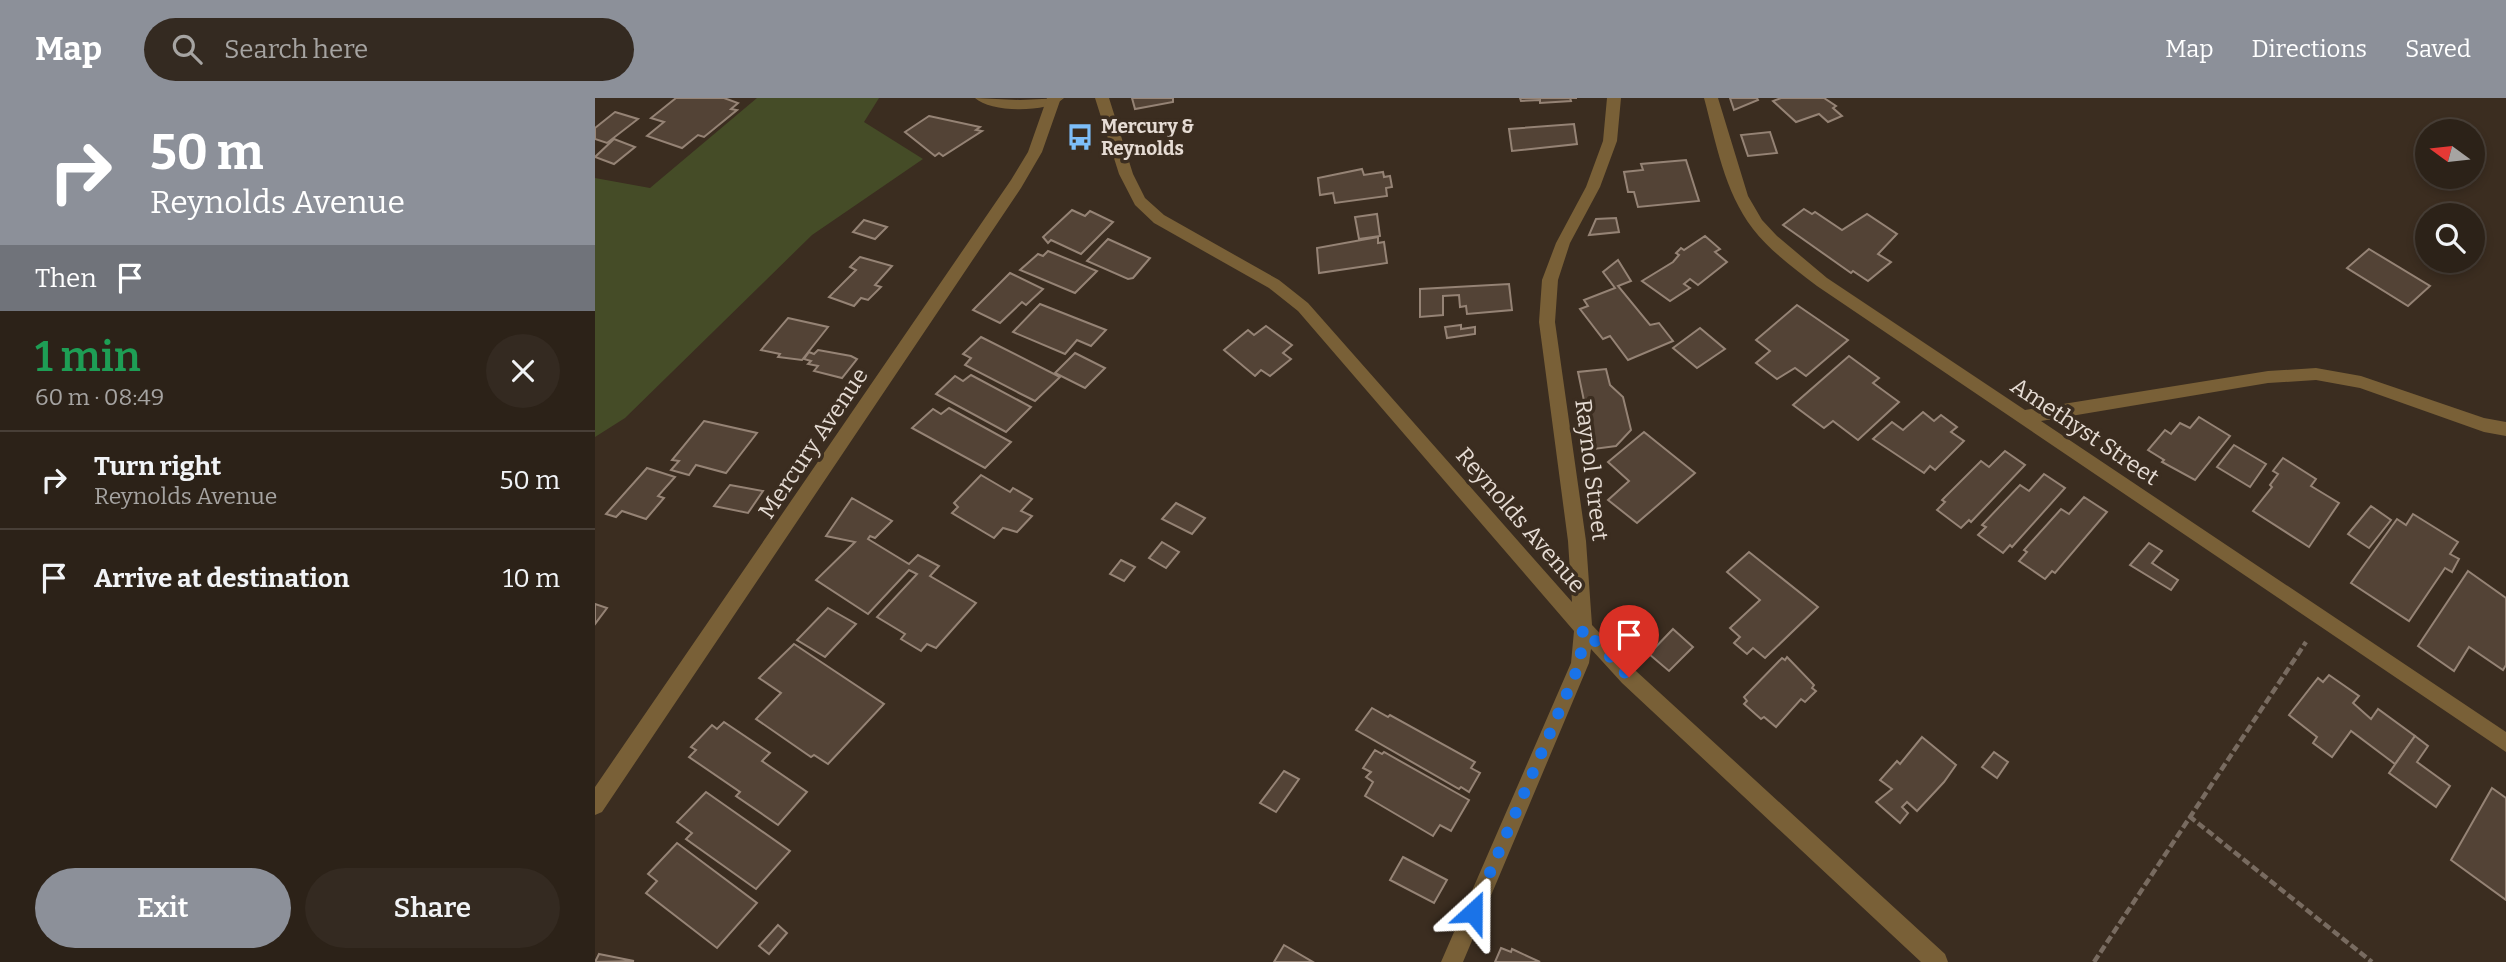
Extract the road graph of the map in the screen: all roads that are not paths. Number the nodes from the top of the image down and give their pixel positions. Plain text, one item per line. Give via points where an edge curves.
1 (982, 98) edge
2 (1102, 98) edge
3 (1614, 98) edge
4 (1711, 98) edge
5 (1055, 99) edge
6 (2024, 417) junction
7 (2506, 429) edge
8 (1583, 628) junction
9 (2506, 743) edge
10 (595, 805) edge
11 (1452, 962) edge
12 (1937, 962) edge

1 - 5 street via 1011,106
2 - 8 street, Reynolds Avenue via 1126,174 1140,201 1159,219 1274,284 1303,307
3 - 8 street, Raynol Street via 1610,141 1550,280 1547,322 1577,541
4 - 6 street, Amethyst Street via 1740,192 1756,224 1822,282
5 - 10 street, Mercury Avenue via 1035,152 1016,184
6 - 7 street via 2269,377 2316,374 2361,382
6 - 9 street, Amethyst Street
8 - 11 street, Raynol Street via 1580,663
8 - 12 street, Reynolds Avenue via 1629,677

